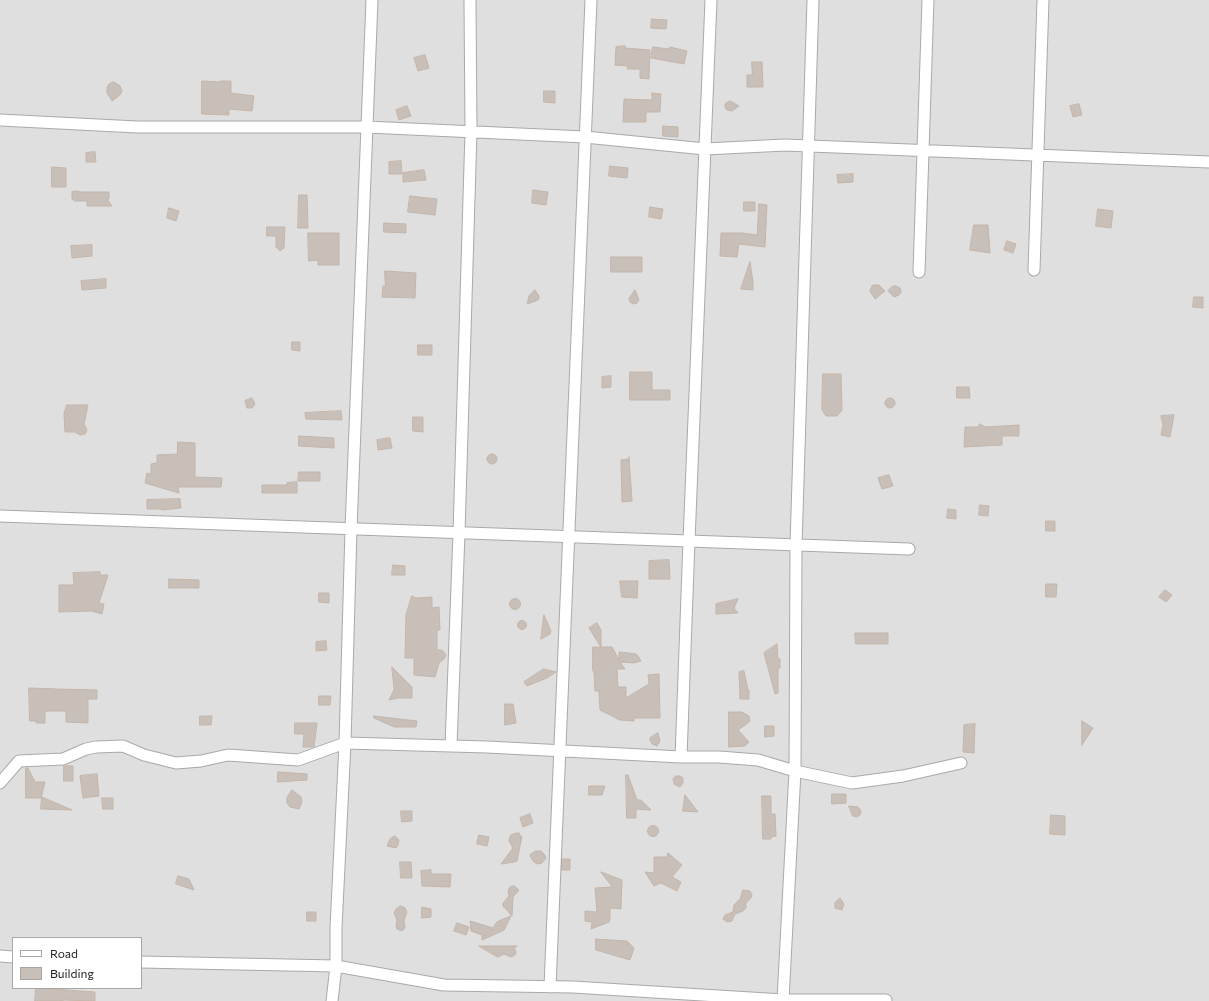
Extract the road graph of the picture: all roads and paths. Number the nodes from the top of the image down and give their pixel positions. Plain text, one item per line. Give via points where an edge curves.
1 (372, 0) edge
2 (470, 0) edge
3 (591, 0) edge
4 (712, 0) edge
5 (813, 0) edge
6 (928, 0) edge
7 (1043, 0) edge
8 (0, 120) edge
9 (367, 127) junction
10 (471, 131) junction
11 (586, 136) junction
12 (808, 146) junction
13 (705, 149) junction
14 (923, 150) junction
15 (1038, 155) junction
16 (1209, 162) edge
17 (1034, 270) dead end
18 (918, 272) dead end
19 (0, 516) edge
20 (351, 529) junction
21 (459, 533) junction
22 (568, 537) junction
23 (689, 541) junction
24 (796, 545) junction
25 (909, 549) dead end
26 (345, 743) junction
27 (450, 746) junction
28 (559, 750) junction
29 (681, 756) junction
30 (961, 763) dead end
31 (795, 771) junction
32 (0, 782) edge
33 (0, 956) edge
34 (12, 957) edge
35 (142, 962) edge
36 (336, 966) junction
37 (550, 987) junction
38 (783, 1000) junction
39 (886, 1000) dead end
40 (332, 1001) edge

1 - 9 street
2 - 10 street
3 - 11 street
4 - 13 street
5 - 12 street
6 - 14 street
7 - 15 street
8 - 9 street via 137,127
9 - 10 street
9 - 20 street
10 - 11 street
10 - 21 street
11 - 13 street
11 - 22 street
12 - 13 street
12 - 14 street
12 - 24 street
13 - 23 street
14 - 15 street
14 - 18 street
15 - 16 street
15 - 17 street
19 - 20 street
20 - 21 street
20 - 26 street
21 - 22 street
21 - 27 street
22 - 23 street
22 - 28 street
23 - 24 street
23 - 29 street
24 - 25 street
24 - 31 street
26 - 27 street
26 - 32 street via 298,760 228,755 176,763 144,755 123,746 96,747 63,759 19,761
26 - 36 street
27 - 28 street
28 - 29 street
28 - 37 street
29 - 31 street via 758,760
30 - 31 street via 903,776 852,783
31 - 38 street
33 - 34 street
35 - 36 street
36 - 37 street via 444,985
36 - 40 street
37 - 38 street via 573,986
38 - 39 street

